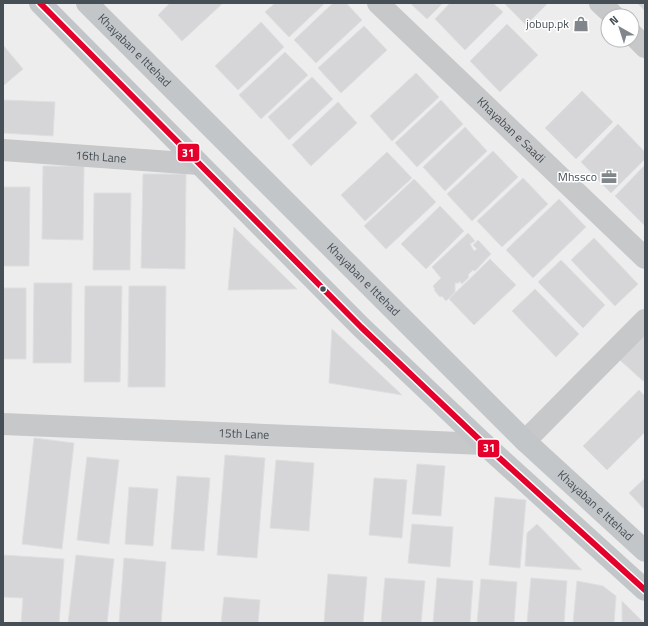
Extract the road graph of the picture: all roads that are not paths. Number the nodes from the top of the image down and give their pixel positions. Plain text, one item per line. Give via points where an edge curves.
1 (40, 3) edge
2 (87, 3) edge
3 (378, 3) edge
4 (3, 150) edge
5 (199, 164) junction
6 (645, 258) edge
7 (645, 320) edge
8 (3, 424) edge
9 (525, 441) junction
10 (484, 444) junction
11 (645, 551) edge
12 (645, 590) edge

1 - 5 main road
2 - 9 main road, Khayaban e Ittehad
3 - 6 street, Khayaban e Saadi
4 - 5 street, 16th Lane
5 - 10 main road via 361,327
7 - 9 street
8 - 10 street, 15th Lane
9 - 11 main road, Khayaban e Ittehad
10 - 12 main road

